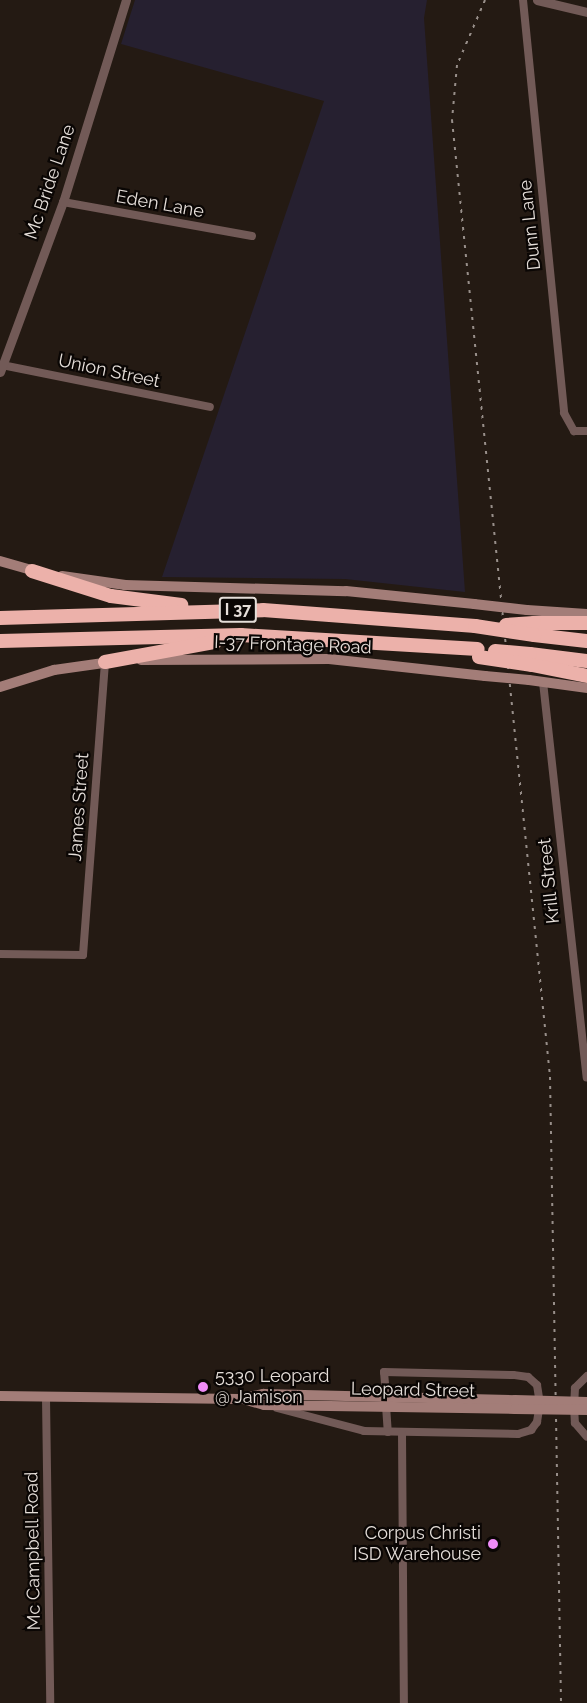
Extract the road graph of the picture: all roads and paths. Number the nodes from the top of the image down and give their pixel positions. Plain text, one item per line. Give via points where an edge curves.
1 (126, 0) edge
2 (523, 0) edge
3 (537, 0) edge
4 (587, 12) edge
5 (63, 202) junction
6 (252, 236) dead end
7 (1, 368) edge
8 (210, 407) dead end
9 (587, 431) edge
10 (0, 561) edge
11 (32, 571) junction
12 (219, 610) junction
13 (587, 614) edge
14 (0, 618) edge
15 (587, 623) edge
16 (534, 629) junction
17 (330, 639) junction
18 (0, 641) edge
19 (587, 641) edge
20 (531, 659) junction
21 (587, 661) edge
22 (105, 662) junction
23 (587, 676) edge
24 (543, 682) junction
25 (0, 687) edge
26 (587, 688) edge
27 (0, 954) edge
28 (586, 1078) edge
29 (587, 1376) edge
30 (0, 1396) edge
31 (46, 1398) junction
32 (239, 1399) junction
33 (386, 1401) junction
34 (587, 1402) edge
35 (515, 1404) junction
36 (264, 1405) junction
37 (587, 1410) edge
38 (388, 1432) junction
39 (402, 1433) junction
40 (587, 1437) edge
41 (50, 1703) edge
42 (404, 1703) edge

1 - 5 street, Mc Bride Lane
2 - 9 street, Dunn Lane via 564,413 574,431
3 - 4 street
5 - 6 street, Eden Lane
5 - 7 street, Mc Bride Lane
7 - 8 street, Union Street
10 - 11 main road
11 - 12 highway via 111,596
11 - 13 main road, bridge via 125,585 346,591
12 - 14 highway, I 37
12 - 16 highway, I 37, bridge
15 - 16 highway
16 - 19 highway
17 - 18 highway, I 37 via 240,635
17 - 20 highway, I 37, bridge via 420,644
17 - 22 highway via 216,642
20 - 21 highway
20 - 23 highway
22 - 24 main road, I-37 Frontage Road, bridge via 329,658
22 - 25 main road, I-37 Frontage Road via 54,670
22 - 27 street, James Street via 82,955
24 - 26 main road, I-37 Frontage Road
24 - 28 street, Krill Street
29 - 40 street via 575,1388 574,1406 575,1423
30 - 31 main road, Leopard Street
31 - 32 main road, Leopard Street
31 - 41 street, Mc Campbell Road
32 - 33 main road, Leopard Street via 263,1394
32 - 36 main road, Leopard Street
33 - 35 main road, Leopard Street
33 - 36 main road, Leopard Street
33 - 38 street
33 - 39 street via 384,1372 513,1375 528,1377 537,1385 537,1422 531,1430 518,1434
34 - 35 main road, Leopard Street, bridge
35 - 37 main road, Leopard Street, bridge
36 - 38 street via 340,1426
38 - 39 street
39 - 42 street

